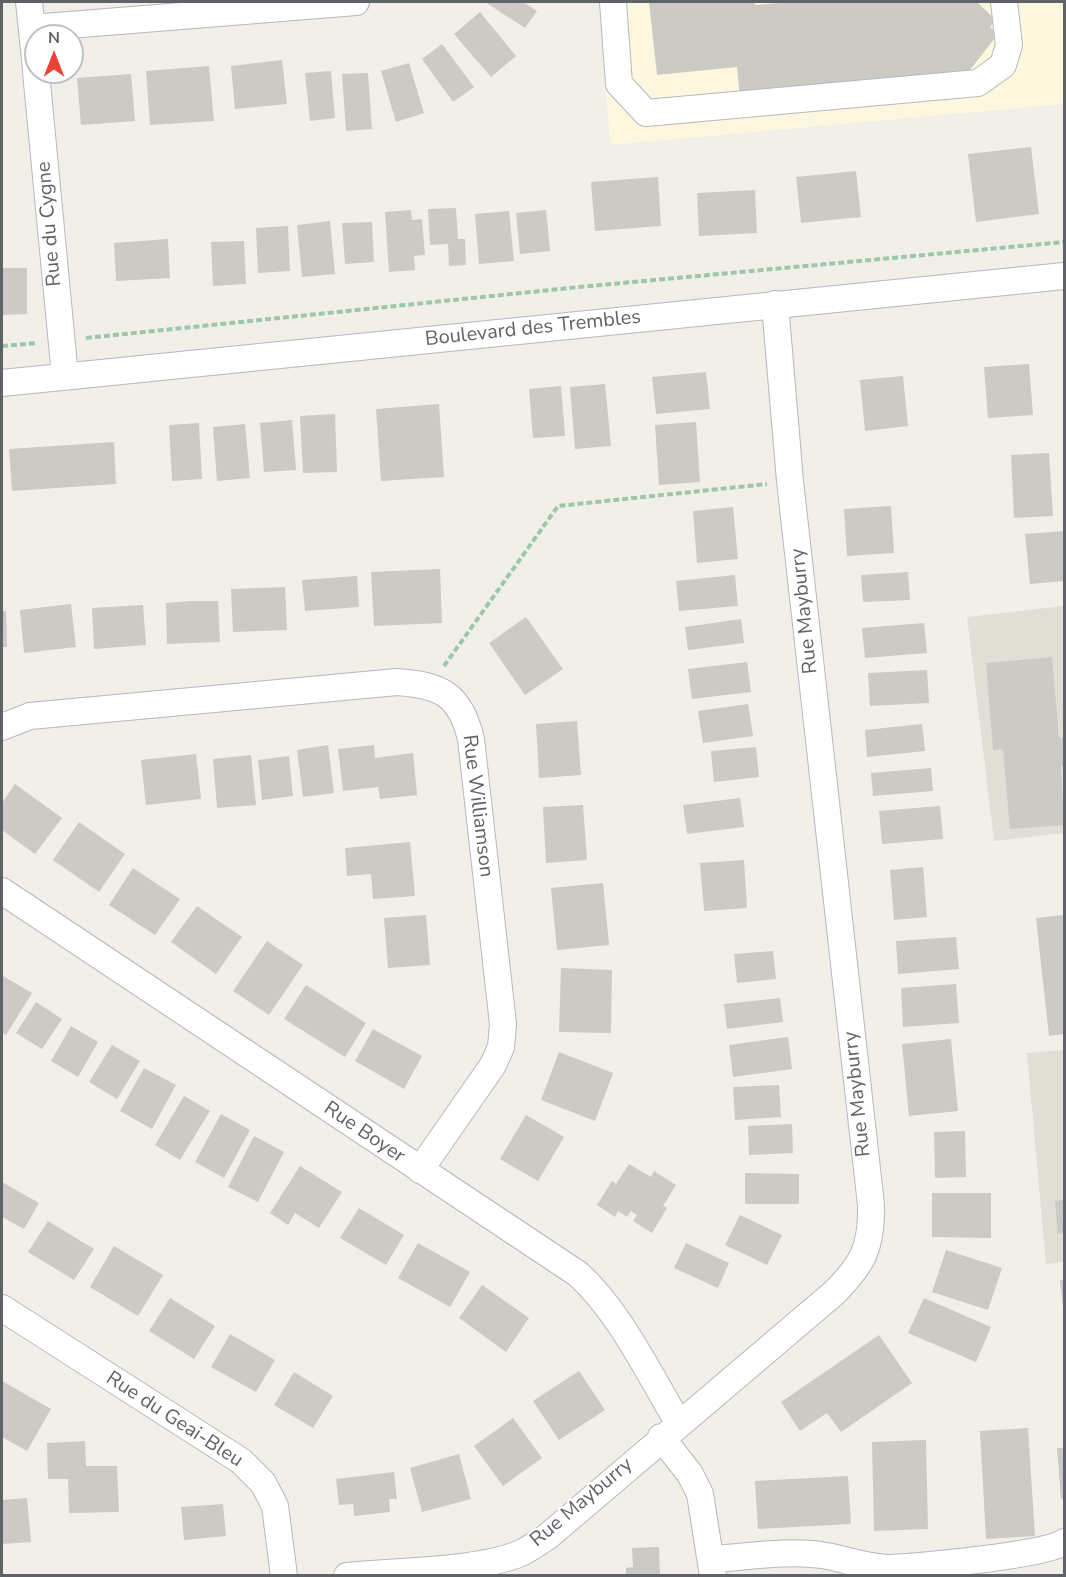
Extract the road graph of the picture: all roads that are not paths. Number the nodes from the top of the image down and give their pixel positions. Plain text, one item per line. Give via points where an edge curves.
1 (29, 2) edge
2 (356, 2) edge
3 (613, 2) edge
4 (1004, 2) edge
5 (32, 24) edge
6 (82, 24) edge
7 (37, 84) edge
8 (1065, 276) edge
9 (775, 304) junction
10 (65, 376) junction
11 (2, 383) edge
12 (2, 727) edge
13 (2, 891) edge
14 (420, 1170) junction
15 (2, 1308) edge
16 (670, 1429) junction
17 (1065, 1542) edge
18 (712, 1567) edge
19 (284, 1575) edge
20 (347, 1575) edge

1 - 5 street, Rue du Cygne
2 - 6 street
3 - 4 street via 619,84 646,113 978,83 1003,65 1009,45
7 - 10 street, Rue du Cygne
8 - 9 street, Boulevard des Trembles
9 - 10 street, Boulevard des Trembles
9 - 16 street, Rue Mayburry via 790,482 871,1230 866,1253 847,1280
10 - 11 street, Boulevard des Trembles
12 - 14 street, Rue Williamson via 30,716 397,682 442,689 454,701 466,719 471,739 503,1024 501,1047 493,1065
13 - 14 street, Rue Boyer
14 - 16 street, Rue Boyer via 595,1289
15 - 19 street, Rue du Geai-Bleu via 241,1461 263,1483 275,1506
16 - 18 street, Rue Boyer via 700,1494
16 - 20 street, Rue Mayburry via 546,1537 523,1552 475,1564
17 - 18 street via 1026,1553 888,1568 821,1555

